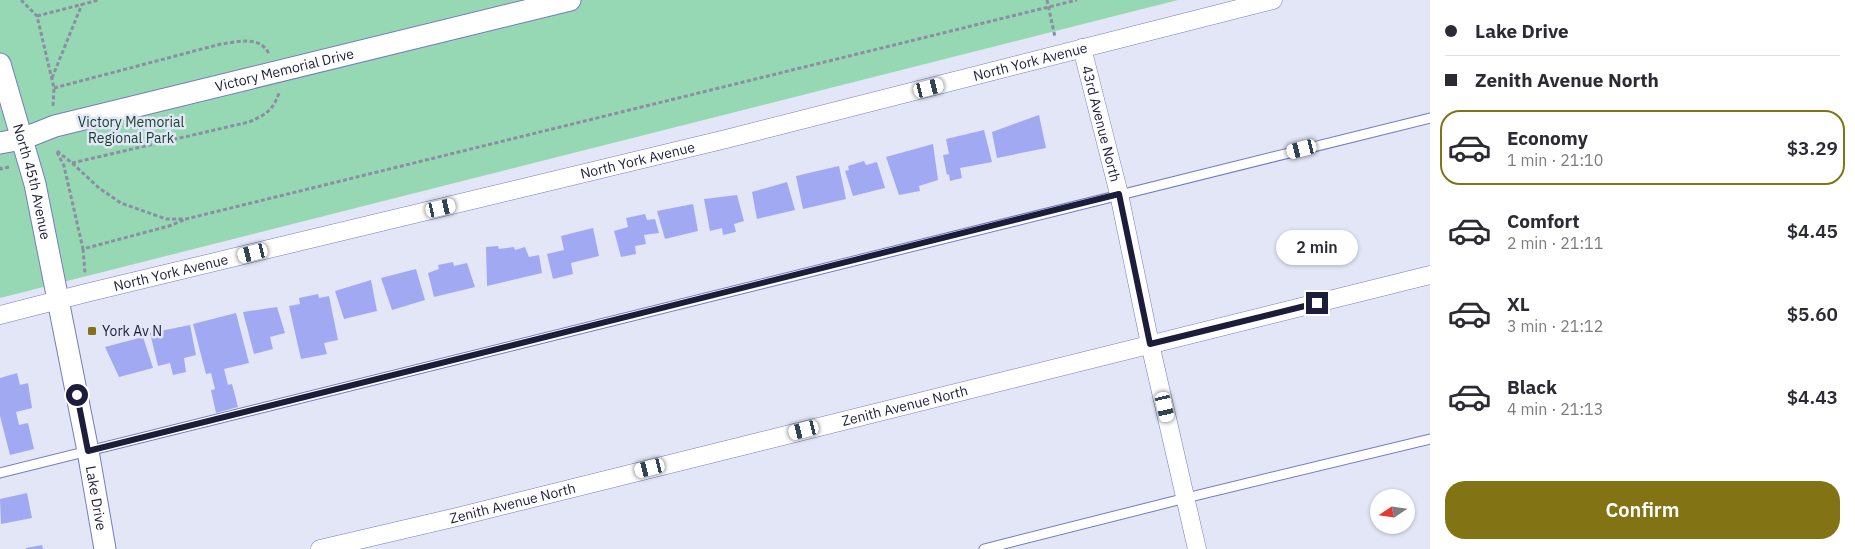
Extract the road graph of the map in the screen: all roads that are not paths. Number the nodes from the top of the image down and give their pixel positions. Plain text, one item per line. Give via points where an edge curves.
1 (570, 0) edge
2 (1273, 0) edge
3 (1082, 48) junction
4 (0, 64) edge
5 (1430, 118) edge
6 (22, 139) junction
7 (0, 143) edge
8 (1119, 194) junction
9 (1430, 275) edge
10 (59, 301) junction
11 (0, 315) edge
12 (1150, 344) junction
13 (1430, 440) edge
14 (88, 451) junction
15 (0, 472) edge
16 (1186, 498) junction
17 (106, 549) edge
18 (320, 549) edge
19 (984, 549) edge
20 (1197, 549) edge

1 - 6 street, Victory Memorial Drive via 55,126
2 - 3 street, North York Avenue
3 - 8 street, 43rd Avenue North
3 - 10 street, North York Avenue via 726,139
4 - 6 street, North 45th Avenue
5 - 8 lane
6 - 7 street, Victory Memorial Drive
6 - 10 street, North 45th Avenue via 35,184
8 - 12 street, 43rd Avenue North
8 - 14 lane
9 - 12 street, Zenith Avenue North
10 - 11 street, North York Avenue
10 - 14 street, Lake Drive
12 - 16 street, 43rd Avenue North
12 - 18 street, Zenith Avenue North
13 - 16 lane
14 - 15 lane
14 - 17 street, Lake Drive
16 - 19 lane
16 - 20 street, 43rd Avenue North

